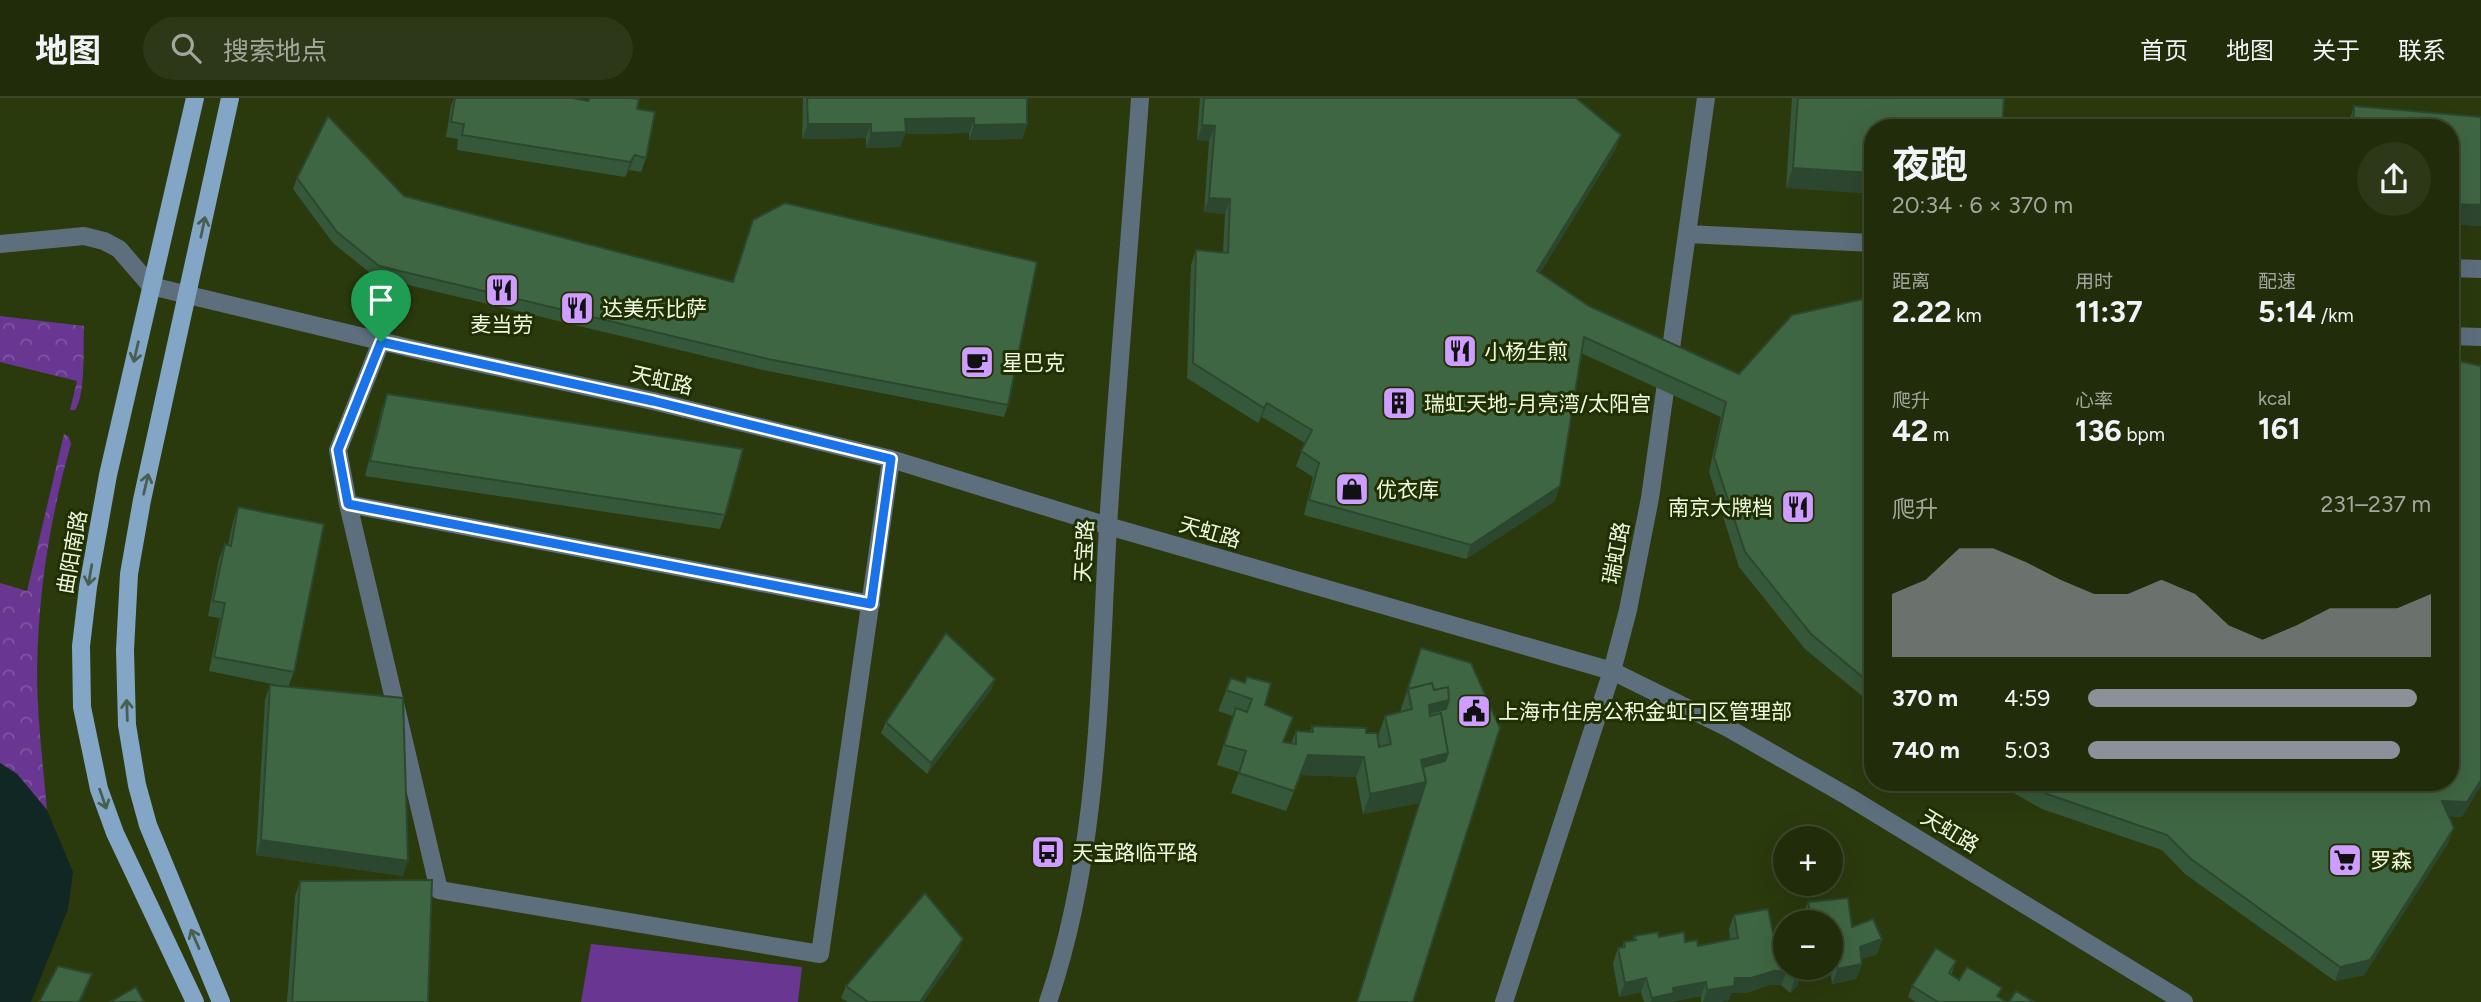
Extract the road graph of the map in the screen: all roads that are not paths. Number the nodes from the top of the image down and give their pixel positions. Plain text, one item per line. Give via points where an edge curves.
1 (195, 98) edge
2 (230, 98) edge
3 (1140, 98) edge
4 (1706, 98) edge
5 (1687, 234) junction
6 (1864, 243) edge
7 (0, 244) edge
8 (2459, 268) edge
9 (2481, 269) edge
10 (151, 286) junction
11 (188, 294) junction
12 (2459, 336) edge
13 (2481, 337) edge
14 (381, 342) junction
15 (891, 459) junction
16 (348, 504) junction
17 (1108, 526) junction
18 (871, 604) junction
19 (1612, 671) junction
20 (195, 1002) edge
21 (221, 1002) edge
22 (1048, 1002) edge
23 (1504, 1002) edge
24 (2184, 1002) edge

1 - 10 main road, 曲阳南路
11 -> 2 main road
3 - 17 street, 天宝路
4 - 5 street, 瑞虹路
5 - 6 street
5 - 19 street, 瑞虹路 via 1650,498
7 - 10 street via 84,236 104,241 119,249
8 - 9 street
10 - 11 street, 天虹路
10 -> 20 main road, 曲阳南路 via 88,587 80,646 82,707 99,789 115,833
11 - 14 street, 天虹路
21 -> 11 main road via 148,825 127,725 129,574
12 - 13 street
14 - 15 street, 天虹路
14 - 16 street via 338,450
15 - 17 street, 天虹路
15 - 18 street
16 - 18 street
16 - 18 street via 439,890 820,954
17 - 19 street, 天虹路
17 - 22 street, 天宝路 via 1089,815 1076,900
19 - 23 street, 瑞虹路
19 - 24 street, 天虹路 via 1728,728 1849,797

